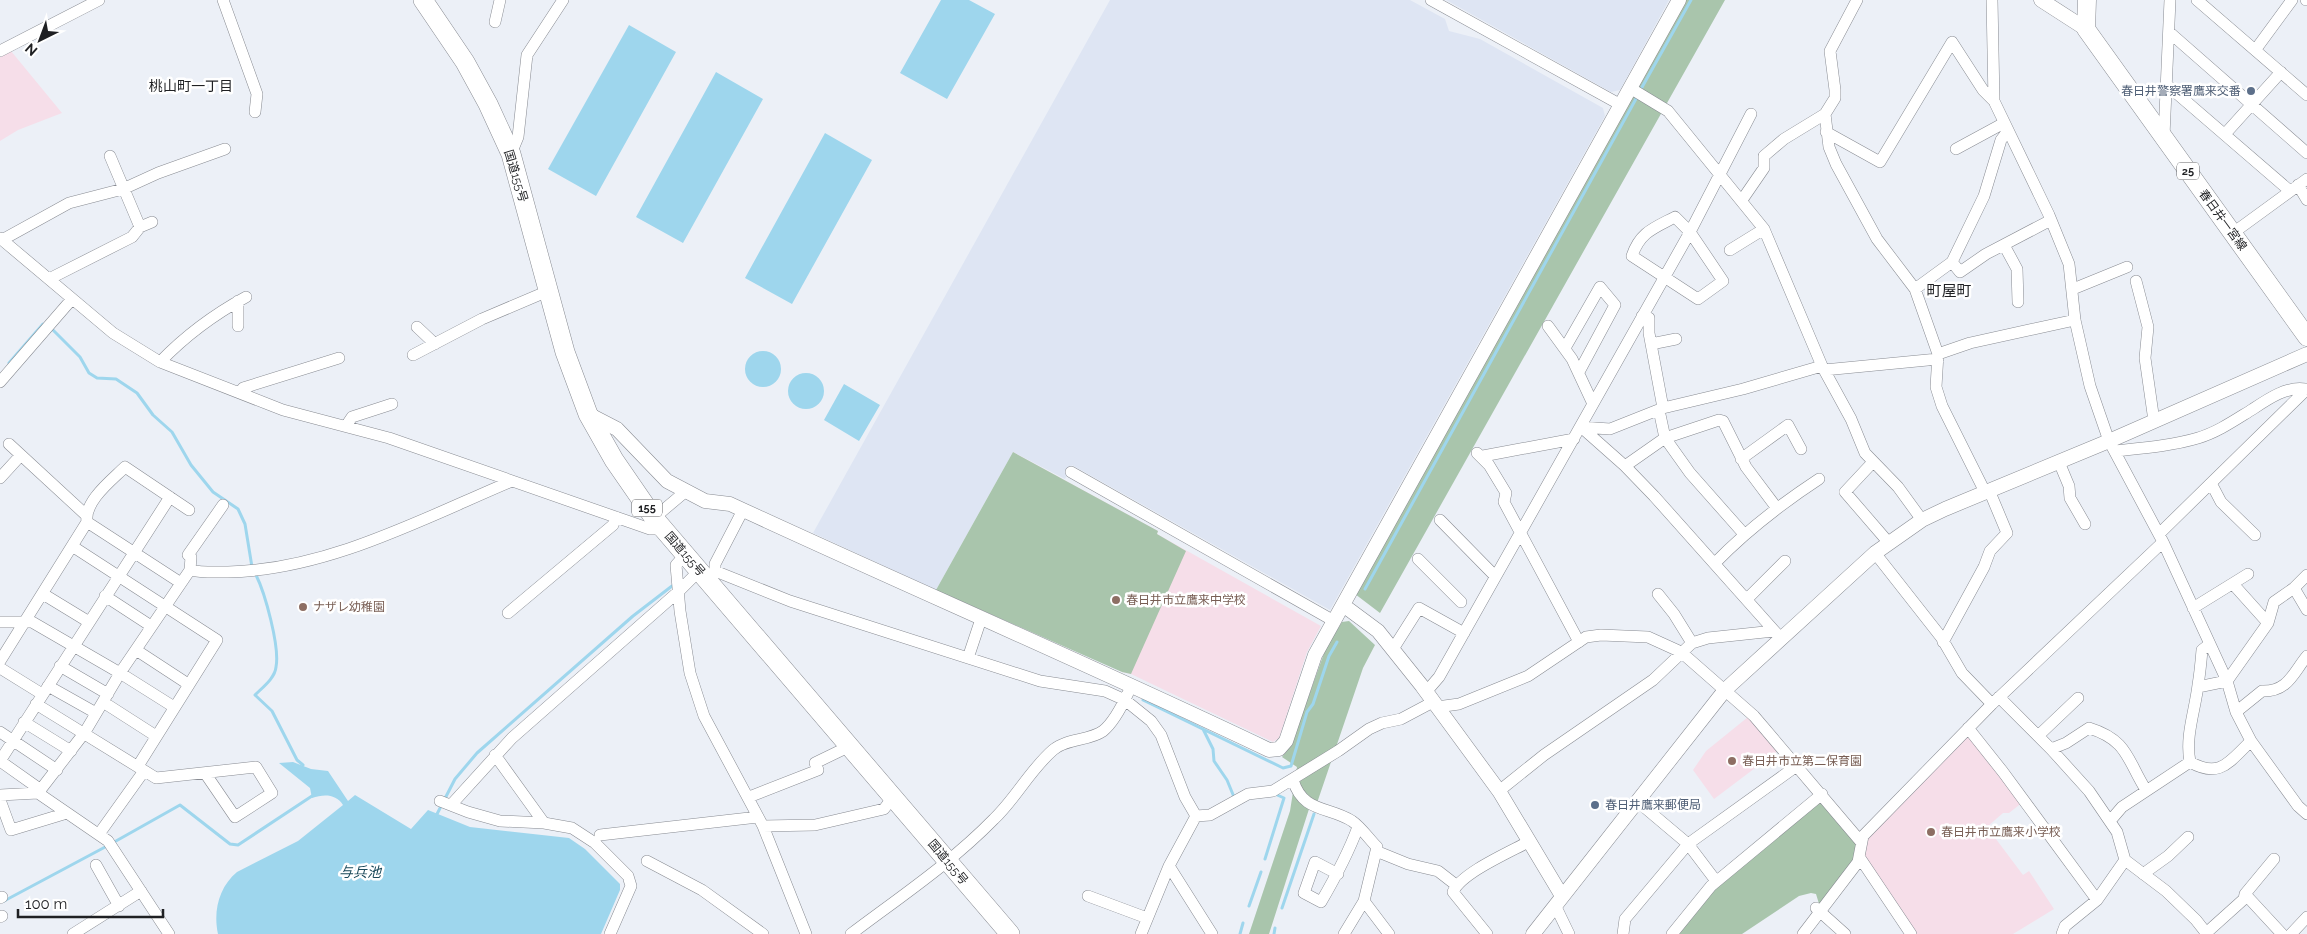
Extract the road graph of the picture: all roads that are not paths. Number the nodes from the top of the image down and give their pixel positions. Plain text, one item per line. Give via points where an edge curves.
1 (99, 0) edge
2 (223, 0) edge
3 (423, 0) edge
4 (500, 0) edge
5 (563, 0) edge
6 (1431, 0) edge
7 (1679, 0) edge
8 (1857, 0) edge
9 (1992, 0) edge
10 (2041, 0) edge
11 (2087, 0) edge
12 (2170, 0) edge
13 (2197, 0) edge
14 (2292, 0) edge
15 (495, 22) dead end
16 (2086, 29) junction
17 (2169, 32) junction
18 (2256, 49) junction
19 (0, 51) edge
20 (2281, 72) junction
21 (2167, 85) junction
22 (1630, 88) junction
23 (2307, 95) edge
24 (1994, 101) junction
25 (1621, 105) junction
26 (2252, 105) junction
27 (255, 112) dead end
28 (1751, 114) dead end
29 (1825, 114) junction
30 (2005, 127) junction
31 (1826, 132) junction
32 (2225, 134) junction
33 (2164, 136) junction
34 (225, 149) dead end
35 (1956, 149) dead end
36 (2307, 153) edge
37 (511, 154) junction
38 (110, 156) dead end
39 (1721, 174) junction
40 (2298, 185) edge
41 (123, 189) junction
42 (1742, 200) junction
43 (2307, 200) edge
44 (2051, 220) junction
45 (152, 222) dead end
46 (140, 227) junction
47 (1764, 229) junction
48 (1690, 232) junction
49 (2233, 234) junction
50 (1, 239) edge
51 (2004, 246) junction
52 (1730, 250) dead end
53 (1952, 262) junction
54 (2127, 267) dead end
55 (1664, 276) junction
56 (49, 279) junction
57 (2136, 281) dead end
58 (1915, 289) junction
59 (2073, 289) junction
60 (548, 291) junction
61 (72, 299) junction
62 (2018, 302) dead end
63 (1642, 316) junction
64 (2075, 320) junction
65 (238, 326) dead end
66 (1548, 326) dead end
67 (417, 327) dead end
68 (2307, 337) edge
69 (1676, 338) dead end
70 (435, 344) junction
71 (1651, 344) junction
72 (1565, 348) junction
73 (2307, 354) edge
74 (413, 355) dead end
75 (1938, 356) junction
76 (339, 358) dead end
77 (160, 362) junction
78 (1823, 368) junction
79 (1578, 372) junction
80 (0, 382) edge
81 (2306, 389) edge
82 (240, 393) junction
83 (392, 404) dead end
84 (1593, 404) junction
85 (1661, 409) junction
86 (588, 414) junction
87 (2154, 421) junction
88 (346, 426) junction
89 (1581, 427) junction
90 (1665, 438) junction
91 (1574, 439) junction
92 (9, 444) dead end
93 (2112, 446) junction
94 (1801, 449) dead end
95 (22, 455) junction
96 (1741, 459) junction
97 (1873, 462) junction
98 (2059, 462) junction
99 (1625, 466) junction
100 (1071, 472) dead end
101 (0, 478) edge
102 (1819, 479) dead end
103 (512, 481) junction
104 (2211, 483) junction
105 (686, 491) junction
106 (1987, 491) junction
107 (170, 497) junction
108 (223, 505) dead end
109 (1776, 507) junction
110 (189, 510) dead end
111 (743, 510) junction
112 (616, 517) junction
113 (86, 518) junction
114 (1440, 520) dead end
115 (1922, 520) junction
116 (659, 524) junction
117 (2084, 524) dead end
118 (1522, 534) junction
119 (1744, 534) junction
120 (2255, 535) dead end
121 (2161, 538) junction
122 (1889, 543) junction
123 (72, 546) junction
124 (134, 552) junction
125 (1875, 553) junction
126 (686, 555) junction
127 (1418, 559) dead end
128 (1785, 561) dead end
129 (1715, 563) junction
130 (190, 570) junction
131 (707, 574) junction
132 (1494, 574) dead end
133 (2248, 574) dead end
134 (2307, 575) edge
135 (118, 576) junction
136 (181, 583) junction
137 (2234, 584) junction
138 (2294, 588) junction
139 (678, 592) junction
140 (43, 594) junction
141 (1658, 594) dead end
142 (105, 596) junction
143 (1747, 599) junction
144 (1461, 602) dead end
145 (1343, 605) junction
146 (165, 606) junction
147 (2193, 608) junction
148 (2307, 610) edge
149 (508, 613) dead end
150 (981, 619) junction
151 (1334, 621) junction
152 (0, 622) edge
153 (25, 622) junction
154 (88, 622) junction
155 (2268, 623) junction
156 (152, 626) junction
157 (1464, 633) junction
158 (1777, 635) junction
159 (1579, 642) junction
160 (1944, 642) junction
161 (1692, 643) junction
162 (2210, 644) junction
163 (73, 646) junction
164 (1393, 649) junction
165 (136, 650) junction
166 (1680, 652) junction
167 (2307, 656) edge
168 (968, 658) junction
169 (0, 661) edge
170 (60, 666) junction
171 (0, 668) edge
172 (2301, 670) edge
173 (120, 673) junction
174 (2227, 681) junction
175 (188, 684) junction
176 (1132, 685) junction
177 (2198, 687) junction
178 (1726, 690) junction
179 (42, 695) junction
180 (105, 698) junction
181 (2078, 698) dead end
182 (1125, 700) junction
183 (1432, 700) junction
184 (1995, 701) junction
185 (174, 707) junction
186 (2236, 712) junction
187 (96, 713) junction
188 (24, 722) junction
189 (1968, 728) junction
190 (0, 732) edge
191 (84, 732) junction
192 (156, 736) junction
193 (2038, 736) junction
194 (12, 740) junction
195 (2251, 741) junction
196 (850, 746) junction
197 (2051, 749) junction
198 (71, 750) junction
199 (495, 755) junction
200 (0, 761) edge
201 (2190, 762) junction
202 (1798, 765) junction
203 (141, 768) junction
204 (57, 770) junction
205 (206, 772) junction
206 (1293, 780) junction
207 (2146, 790) junction
208 (1499, 791) junction
209 (39, 792) junction
210 (1822, 794) junction
211 (0, 796) edge
212 (748, 797) junction
213 (893, 797) junction
214 (0, 800) edge
215 (1637, 801) junction
216 (67, 813) junction
217 (2307, 814) edge
218 (1196, 816) junction
219 (761, 822) junction
220 (2110, 822) junction
221 (544, 823) junction
222 (1358, 827) junction
223 (99, 834) junction
224 (600, 834) dead end
225 (2188, 837) dead end
226 (1530, 841) junction
227 (1861, 842) junction
228 (1688, 844) junction
229 (1376, 851) junction
230 (1860, 858) junction
231 (2274, 859) dead end
232 (2125, 860) junction
233 (648, 861) dead end
234 (948, 861) junction
235 (96, 865) dead end
236 (1168, 866) junction
237 (1338, 874) dead end
238 (2143, 874) junction
239 (1716, 881) junction
240 (1456, 885) junction
241 (141, 891) junction
242 (2245, 894) junction
243 (1088, 896) dead end
244 (1559, 900) junction
245 (2097, 900) junction
246 (1364, 901) junction
247 (119, 906) junction
248 (1817, 909) junction
249 (2307, 917) edge
250 (1147, 918) junction
251 (74, 934) edge
252 (169, 934) edge
253 (610, 934) edge
254 (763, 934) edge
255 (806, 934) edge
256 (852, 934) edge
257 (1010, 934) edge
258 (1141, 934) edge
259 (1212, 934) edge
260 (1344, 934) edge
261 (1390, 934) edge
262 (1487, 934) edge
263 (1533, 934) edge
264 (1569, 934) edge
265 (1623, 934) edge
266 (1672, 934) edge
267 (1803, 934) edge
268 (1845, 934) edge
269 (1911, 934) edge
270 (2062, 934) edge
271 (2206, 934) edge
272 (2282, 934) edge
273 (2291, 934) edge

1 - 19 street
2 - 27 street via 257,94
3 - 37 highway, 国道155号 / 155 via 465,62
4 - 15 street
5 - 37 street via 527,55 518,137
6 - 25 street
7 - 22 street
8 - 29 street via 1830,51 1836,90
9 - 24 street
10 - 16 street
11 - 16 main road
12 - 17 street
13 - 18 street
14 - 18 street
16 - 33 main road, 春日井一宮線 / 25
17 - 21 street
17 - 26 street
18 - 20 street
20 - 23 street
20 - 26 street
21 - 32 street
21 - 33 street
22 - 25 street
22 - 39 street via 1668,111
24 - 30 street
24 - 31 street via 1982,90 1952,42 1880,162
25 - 145 street
26 - 32 street
26 - 36 street
28 - 39 street
29 - 31 street
29 - 42 street via 1784,139 1764,156 1764,168
30 - 35 street
30 - 44 street
30 - 53 street via 1984,196
31 - 58 street via 1836,164 1876,239
32 - 40 street
33 - 49 main road, 春日井一宮線 / 25
34 - 41 street
37 - 60 highway, 国道155号 / 155
38 - 41 street
39 - 42 street
39 - 48 street
40 - 43 street
40 - 49 street
41 - 46 street
41 - 50 street via 69,203
42 - 47 street
44 - 51 street
44 - 59 street via 2069,264
45 - 46 street
46 - 56 street via 132,237
47 - 52 street
47 - 78 street
48 - 55 street
48 - 55 street via 1675,218 1647,232 1636,242 1632,256
48 - 55 street via 1722,281 1698,299
49 - 68 main road, 春日井一宮線 / 25
50 - 56 street
51 - 53 street via 1960,272
51 - 62 street via 2017,269
53 - 58 street
54 - 59 street
55 - 63 street
56 - 61 street
57 - 87 street via 2148,327 2145,358
58 - 75 street
59 - 64 street
60 - 70 street via 482,319
60 - 86 highway, 国道155号 / 155 via 565,352
61 - 77 street via 113,333
61 - 80 street
63 - 71 street via 1649,318
63 - 84 street
64 - 75 street via 1970,342
64 - 93 street via 2090,386
65 - 77 street via 242,299 184,336
66 - 72 street
67 - 70 street
69 - 71 street
70 - 74 street
71 - 85 street
72 - 79 street
72 - 79 street via 1600,287 1615,305
73 - 87 street
75 - 78 street
75 - 106 street via 1936,388 1942,406
76 - 82 street via 243,388
77 - 82 street
78 - 85 street
78 - 97 street via 1851,419 1865,453
79 - 84 street
81 - 93 street via 2296,388 2273,396 2222,428 2199,438 2163,446
81 - 104 street
82 - 88 street via 283,410
83 - 88 street via 352,417
84 - 89 street
85 - 89 street via 1610,429
85 - 90 street
86 - 105 street via 617,429 667,480
86 - 116 highway, 国道155号 / 155 via 614,460
87 - 93 street
88 - 103 street
89 - 91 street
89 - 99 street
90 - 96 street via 1719,420 1723,422
90 - 99 street
90 - 119 street via 1690,473
91 - 118 street
91 - 118 street via 1480,454 1506,492 1504,502
92 - 95 street
93 - 98 street
93 - 121 street
94 - 96 street via 1788,425
95 - 101 street
95 - 113 street
96 - 109 street
97 - 115 street via 1898,487
97 - 122 street via 1845,492
98 - 106 street
98 - 117 street via 2069,486 2070,498
99 - 129 street
100 - 151 street
102 - 109 street
103 - 112 street
103 - 130 street via 333,553 260,571
104 - 120 street via 2222,502
104 - 121 street
105 - 111 street via 705,502 730,504
105 - 116 street
106 - 115 street
106 - 160 street via 2007,533 1990,551
107 - 110 street
107 - 113 street via 125,467 95,499
107 - 124 street
108 - 130 street via 188,555 191,557
109 - 119 street
111 - 131 street
111 - 150 street
112 - 116 street via 650,529
112 - 149 street via 613,525
113 - 123 street
113 - 124 street
114 - 132 street
115 - 122 street
116 - 126 highway, 国道155号 / 155
118 - 157 street
118 - 159 street
119 - 129 street
121 - 147 street
121 - 184 street
122 - 125 street
123 - 135 street
123 - 140 street
124 - 135 street
124 - 136 street
125 - 158 street
125 - 160 street
126 - 131 highway, 国道155号 / 155
126 - 139 street via 676,565
127 - 144 street
128 - 143 street
129 - 143 street
130 - 136 street
131 - 139 street
131 - 168 street
131 - 196 highway, 国道155号 / 155
133 - 137 street
134 - 138 street
135 - 142 street
135 - 146 street
136 - 146 street
137 - 147 street
137 - 155 street
138 - 148 street
138 - 155 street via 2274,602
139 - 199 street
139 - 212 street via 690,673 704,716
140 - 153 street
140 - 154 street
141 - 161 street
142 - 154 street
142 - 156 street
143 - 158 street
145 - 151 street
145 - 164 street via 1378,631
146 - 156 street
146 - 175 street via 217,640
147 - 162 street
150 - 168 street
150 - 176 street
151 - 176 street via 1315,655 1286,741 1280,749 1269,750
152 - 153 street
153 - 163 street via 32,622
153 - 169 street
154 - 163 street
155 - 174 street
156 - 165 street
157 - 164 street via 1419,608
157 - 183 street via 1439,677
158 - 161 street via 1708,638
158 - 178 street
159 - 166 street via 1601,635 1648,637
159 - 183 street via 1513,683 1459,704
160 - 184 street via 1962,673
161 - 166 street
162 - 174 street
162 - 177 street via 2202,650
163 - 170 street
163 - 173 street
164 - 183 street
165 - 173 street
165 - 175 street
166 - 178 street
166 - 208 street via 1653,680 1569,736
167 - 172 street
168 - 182 street via 1040,681 1105,691
170 - 179 street
170 - 180 street
171 - 179 street
172 - 186 street via 2275,691 2262,691
173 - 180 street
173 - 185 street
174 - 177 street
174 - 186 street
175 - 185 street
176 - 182 street
177 - 201 street via 2191,720
178 - 202 street
178 - 215 street
179 - 187 street
179 - 188 street
179 - 191 street
180 - 187 street
180 - 192 street
181 - 193 street
182 - 218 street via 1161,735 1185,797
182 - 234 street via 1102,732 1055,748 994,820
183 - 206 street via 1401,719 1369,729
183 - 208 street
184 - 189 street
184 - 193 street
185 - 192 street
186 - 195 street
187 - 191 street
188 - 194 street
188 - 198 street
189 - 227 street via 1863,836
189 - 245 street
190 - 194 street
191 - 198 street
191 - 203 street
192 - 203 street
193 - 197 street
194 - 200 street
194 - 204 street
195 - 201 street via 2223,767 2203,770
195 - 217 street
196 - 212 street via 815,762 818,770
196 - 213 highway, 国道155号 / 155
197 - 207 street via 2089,728 2104,733 2124,749
197 - 220 street via 2089,791
198 - 204 street
199 - 221 street
199 - 221 street via 446,803 500,821
200 - 209 street
201 - 207 street
202 - 210 street
202 - 228 street
203 - 205 street via 156,778
203 - 223 street
204 - 209 street
205 - 205 street via 256,767 272,793 235,818
206 - 218 street via 1273,791 1248,794 1210,815
206 - 222 street via 1300,796 1312,806 1352,821
207 - 220 street via 2122,807
208 - 226 street
209 - 211 street
209 - 216 street
210 - 227 street
210 - 239 street
212 - 219 street
213 - 219 street via 884,809 815,824
213 - 234 highway, 国道155号 / 155
214 - 216 street via 11,830
215 - 228 street
215 - 244 street
216 - 223 street
218 - 236 street
219 - 224 street
219 - 255 street
220 - 232 street via 2117,832
221 - 253 street via 572,828 595,843 628,876 631,886
222 - 229 street via 1377,847
222 - 237 street
223 - 241 street via 108,841
225 - 238 street
226 - 240 street
226 - 244 street
227 - 230 street
228 - 239 street
228 - 265 street via 1625,919
229 - 240 street via 1408,864 1438,871
229 - 246 street
230 - 248 street via 1850,875
230 - 269 street
231 - 242 street
232 - 238 street
232 - 245 street
233 - 254 street via 702,890
234 - 256 street
234 - 257 highway, 国道155号 / 155
235 - 247 street
236 - 250 street
236 - 259 street
238 - 271 street via 2184,908
239 - 266 street
240 - 262 street via 1453,892
241 - 247 street
241 - 252 street
242 - 271 street via 2244,899
242 - 272 street
243 - 250 street
244 - 263 street
244 - 264 street
245 - 270 street via 2065,926
246 - 260 street
246 - 261 street
247 - 251 street
248 - 267 street
248 - 268 street
249 - 273 street
250 - 258 street

